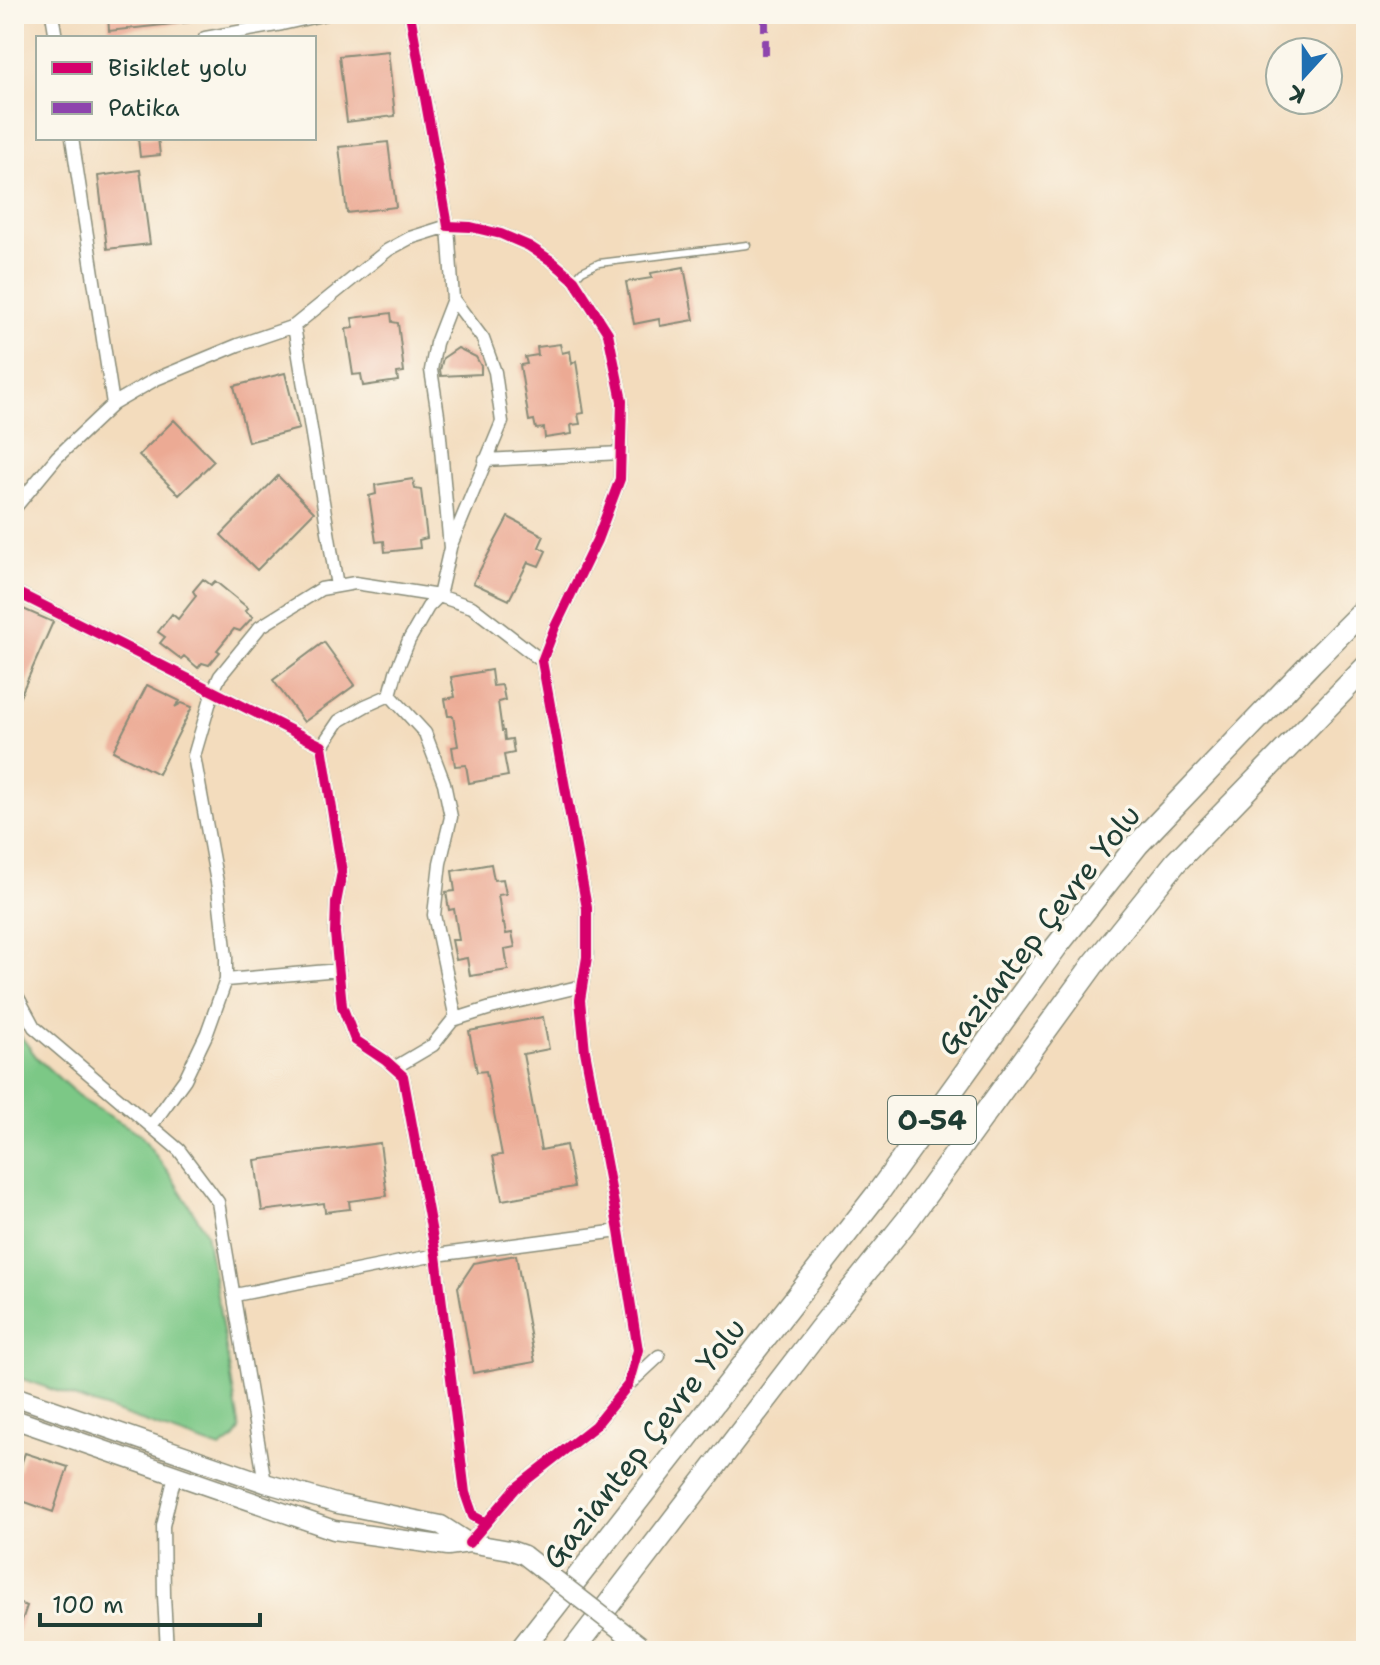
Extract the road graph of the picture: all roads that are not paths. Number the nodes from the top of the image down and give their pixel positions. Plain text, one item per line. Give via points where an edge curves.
1 (52, 14) edge
2 (326, 14) edge
3 (410, 14) edge
4 (56, 36) edge
5 (216, 36) edge
6 (72, 140) edge
7 (448, 226) junction
8 (747, 245) dead end
9 (574, 280) junction
10 (453, 299) junction
11 (294, 326) junction
12 (113, 404) junction
13 (621, 453) junction
14 (485, 460) junction
15 (14, 509) edge
16 (450, 548) junction
17 (337, 586) junction
18 (14, 591) edge
19 (439, 596) junction
20 (1366, 608) edge
21 (542, 661) junction
22 (1366, 667) edge
23 (213, 691) junction
24 (390, 695) junction
25 (322, 746) junction
26 (339, 970) junction
27 (226, 980) junction
28 (582, 986) junction
29 (14, 990) edge
30 (456, 1019) junction
31 (394, 1068) junction
32 (151, 1126) junction
33 (619, 1231) junction
34 (436, 1255) junction
35 (235, 1295) junction
36 (659, 1356) dead end
37 (628, 1385) junction
38 (14, 1396) edge
39 (14, 1419) edge
40 (175, 1475) junction
41 (265, 1483) junction
42 (486, 1523) junction
43 (469, 1543) junction
44 (642, 1648) edge
45 (167, 1651) edge
46 (520, 1651) edge
47 (573, 1651) edge

1 - 4 street
2 - 5 street
3 - 7 street
6 - 12 street
7 - 9 street via 501,234 529,246
7 - 10 street
7 - 11 street via 388,250
8 - 9 lane via 599,263
9 - 13 street via 608,333 622,401
10 - 14 street via 483,339 495,372 502,422
10 - 16 street via 431,370
11 - 12 street via 156,379
11 - 17 street
12 - 15 street via 57,457
13 - 14 street
13 - 21 street via 620,479 597,540
14 - 16 street
16 - 19 street
17 - 19 street via 355,583
17 - 23 street via 321,589 260,627
18 - 23 street
19 - 21 street via 472,607
19 - 24 street via 409,640
20 - 46 highway, Gaziantep Çevre Yolu / O-54 via 1138,844 1056,947 878,1193
21 - 28 street via 587,908
22 - 47 highway, O-54 via 1176,862 1093,965 909,1218
23 - 25 street
23 - 27 street via 194,756 218,888
24 - 25 street via 339,721
24 - 30 street via 425,733 451,817 434,915
25 - 26 street via 342,872 335,933
26 - 27 street
26 - 31 street via 342,1006 355,1040
27 - 32 street via 185,1079
28 - 30 street
28 - 33 street via 585,1051
29 - 32 street via 34,1027
30 - 31 street via 433,1045
31 - 34 street via 403,1076
32 - 35 street via 179,1150 218,1202
33 - 34 street
33 - 37 street via 638,1350
34 - 35 street
34 - 42 street via 465,1493 473,1516
35 - 41 street
36 - 37 street
37 - 42 street via 595,1426 516,1488
38 - 41 street
39 - 40 street
40 - 43 street via 334,1530 448,1546
40 - 45 street via 163,1526
41 - 43 street via 441,1525
42 - 43 street
43 - 44 street, bridge via 524,1555

